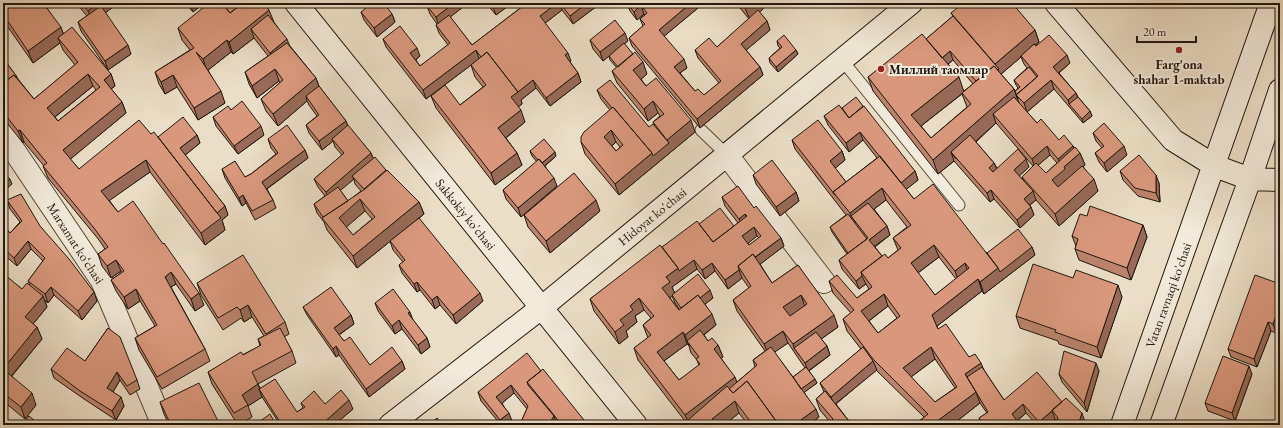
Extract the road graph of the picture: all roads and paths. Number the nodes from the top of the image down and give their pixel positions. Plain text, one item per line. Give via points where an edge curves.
1 (296, 3) edge
2 (911, 3) edge
3 (1056, 3) edge
4 (1271, 3) edge
5 (842, 60) junction
6 (1280, 90) edge
7 (701, 130) dead end
8 (3, 134) edge
9 (727, 155) junction
10 (1215, 166) junction
11 (1250, 179) junction
12 (1280, 180) edge
13 (959, 205) dead end
14 (824, 282) dead end
15 (541, 308) junction
16 (163, 425) edge
17 (390, 425) edge
18 (636, 425) edge
19 (1122, 425) edge
20 (1161, 425) edge

1 - 15 street, Sakkokiy ko'chasi
2 - 5 street, Hidoyat ko'chasi
3 - 10 street via 1173,140
4 - 10 street
5 - 9 street, Hidoyat ko'chasi
5 - 13 lane
6 - 11 street
7 - 9 lane
8 - 16 street, Marxamat koʻchasi via 102,281
9 - 14 street
9 - 15 street, Hidoyat ko'chasi
10 - 11 street
10 - 19 street, Vatan ravnaqi ko'chasi
11 - 12 street
11 - 20 street
15 - 17 street, Hidoyat ko'chasi
15 - 18 street, Sakkokiy ko'chasi

